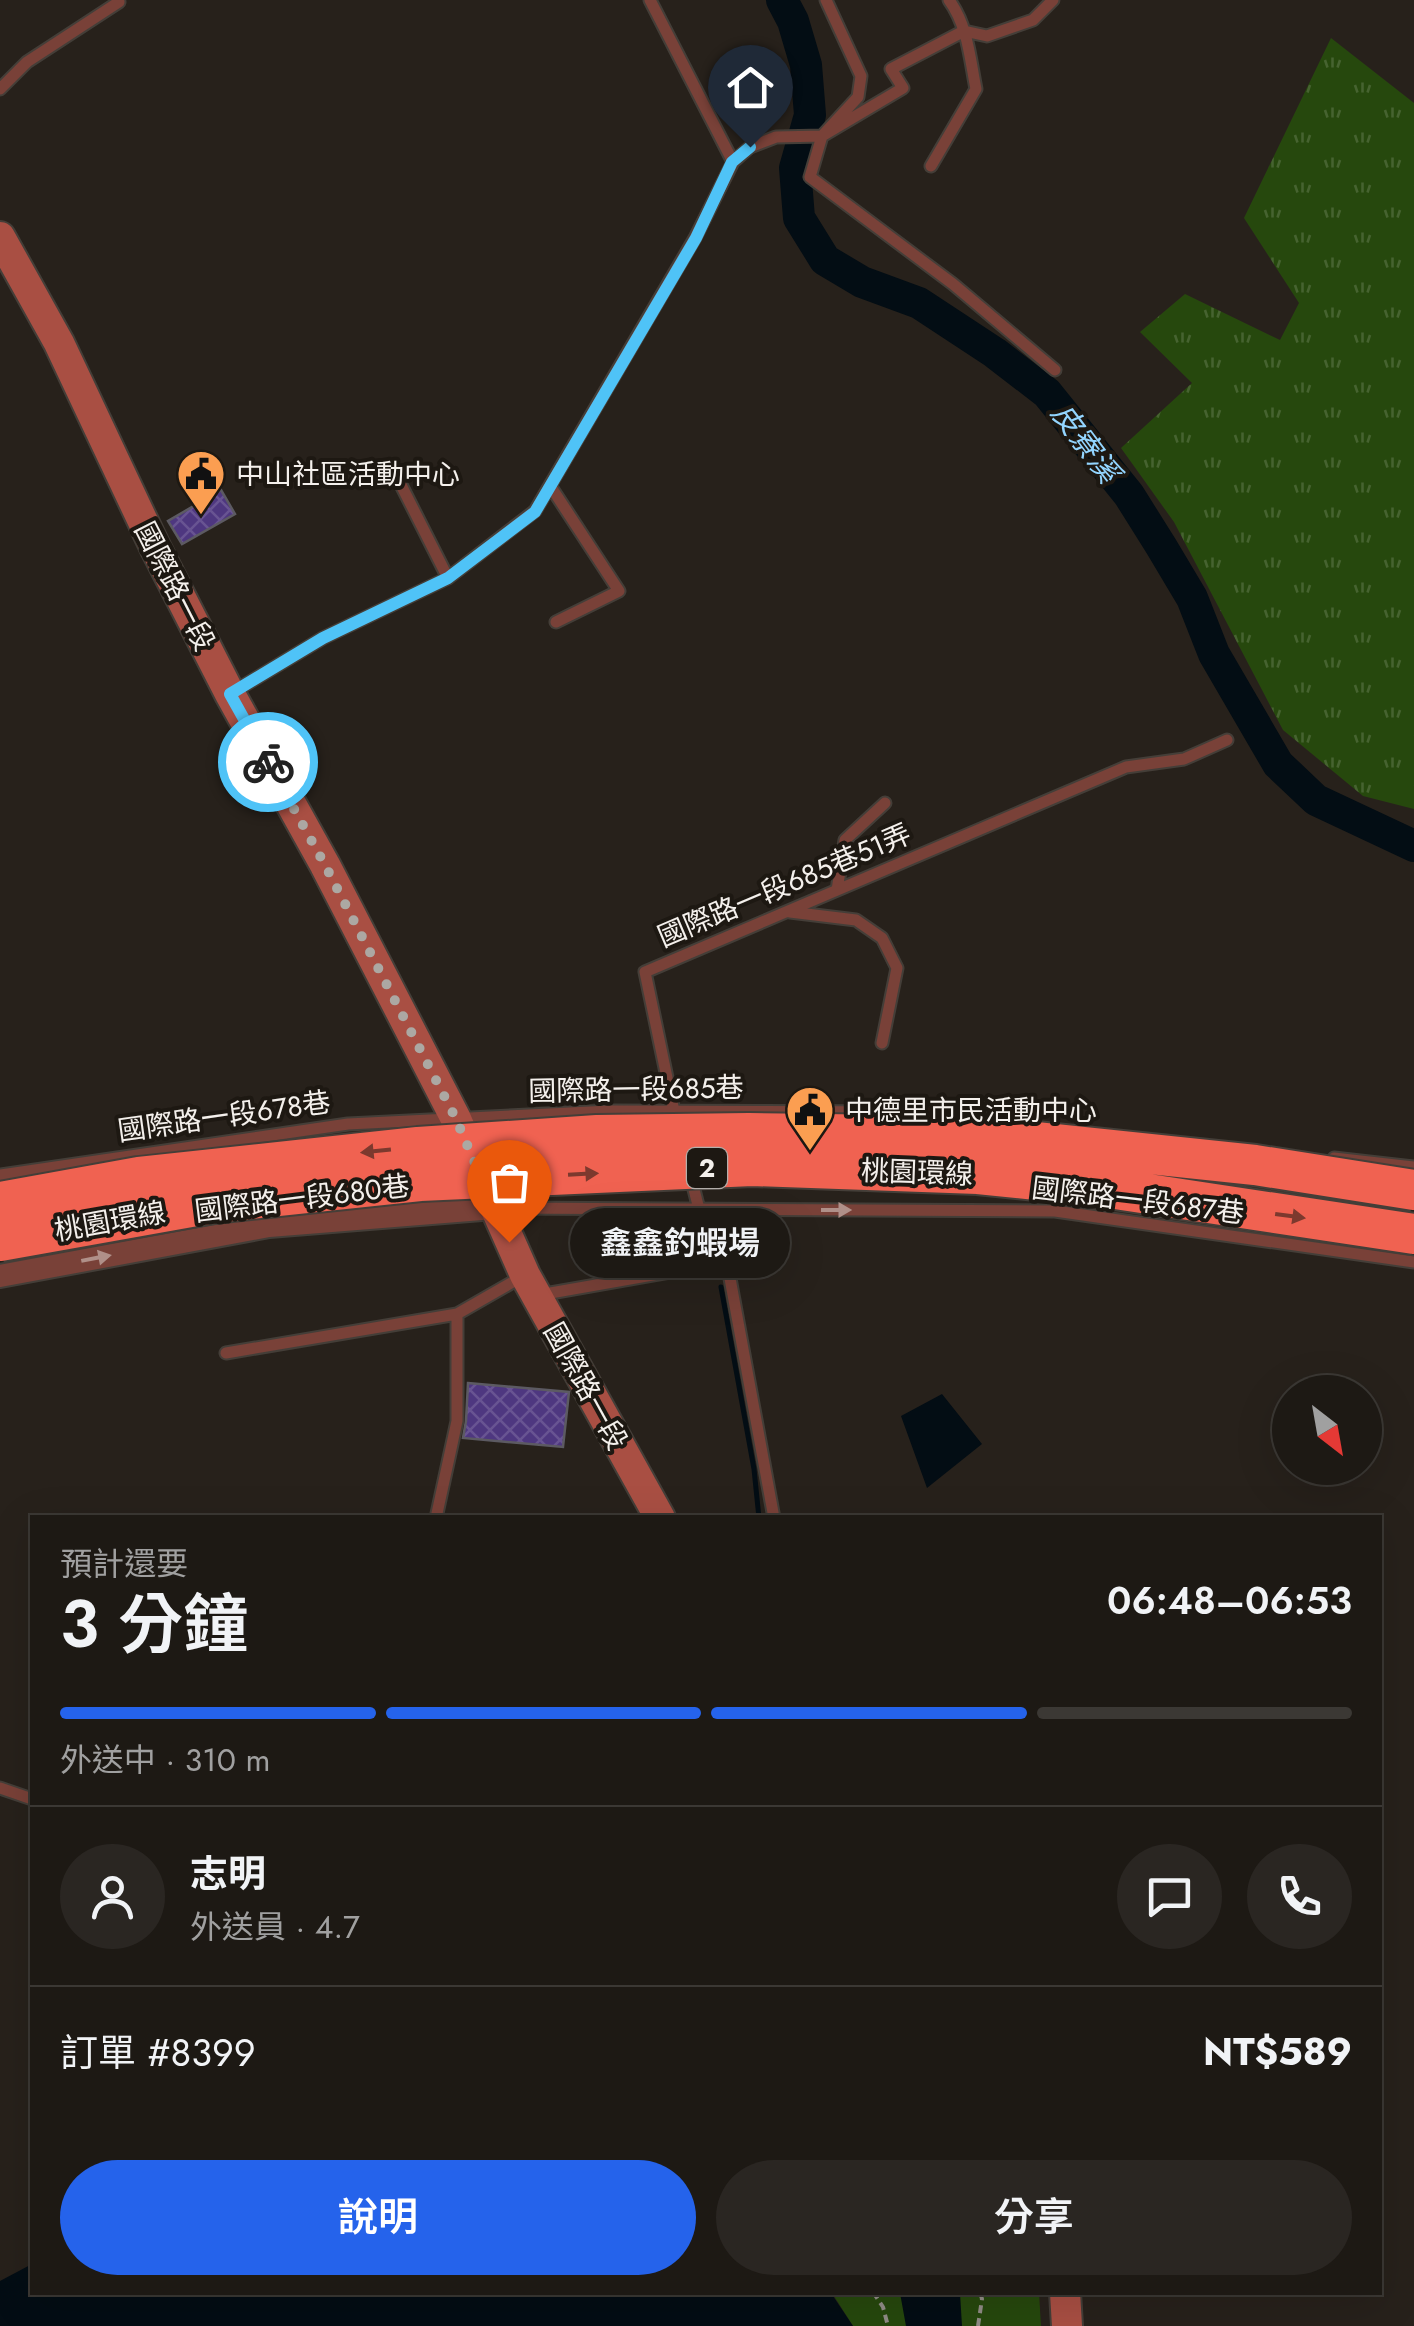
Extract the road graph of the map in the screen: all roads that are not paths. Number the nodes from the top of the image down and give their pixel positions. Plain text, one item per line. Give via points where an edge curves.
1 (650, 0) edge
2 (826, 0) edge
3 (950, 0) edge
4 (1052, 0) edge
5 (119, 2) edge
6 (964, 31) junction
7 (0, 89) edge
8 (822, 136) junction
9 (732, 162) junction
10 (931, 166) dead end
11 (0, 237) edge
12 (1055, 370) dead end
13 (395, 473) dead end
14 (551, 487) junction
15 (448, 578) junction
16 (556, 622) dead end
17 (230, 694) junction
18 (1227, 740) dead end
19 (885, 803) dead end
20 (837, 890) junction
21 (785, 912) junction
22 (882, 1043) dead end
23 (674, 1111) junction
24 (974, 1118) dead end
25 (456, 1119) junction
26 (682, 1144) dead end
27 (1318, 1156) dead end
28 (686, 1160) dead end
29 (1414, 1167) edge
30 (0, 1174) edge
31 (1414, 1190) edge
32 (0, 1202) edge
33 (494, 1208) junction
34 (699, 1209) junction
35 (1414, 1234) edge
36 (0, 1241) edge
37 (726, 1262) junction
38 (1414, 1262) edge
39 (0, 1276) edge
40 (530, 1285) junction
41 (457, 1314) junction
42 (226, 1353) dead end
43 (437, 1515) edge
44 (658, 1515) edge
45 (773, 1515) edge
46 (0, 1788) edge
47 (30, 1799) edge
48 (1065, 2295) edge
49 (1068, 2326) edge

1 - 9 lane
2 - 8 lane via 861,76 858,97
3 - 6 lane
4 - 6 lane via 1018,26 987,36
5 - 7 lane via 27,62
6 - 8 lane via 891,69 903,88
6 - 10 lane via 976,90
8 - 9 lane via 776,137
8 - 12 lane via 810,177
9 - 14 lane via 696,238
11 - 17 street, 國際路一段 via 59,342
13 - 15 lane
14 - 15 lane via 535,512
14 - 16 lane via 620,591
15 - 17 lane via 323,638
17 - 25 street, 國際路一段
18 - 20 lane, 國際路一段685巷51弄 via 1184,759 1126,767
19 - 20 lane via 844,840
20 - 21 lane, 國際路一段685巷51弄
21 - 22 lane via 856,920 882,938 898,968
21 - 23 lane, 國際路一段685巷51弄 via 644,972
23 - 24 lane, 國際路一段685巷
23 - 25 lane, 國際路一段685巷
23 - 26 lane, 國際路一段685巷51弄
25 - 30 lane, 國際路一段678巷 via 348,1124
25 - 33 street, 國際路一段
27 - 29 lane
28 - 34 lane
31 -> 32 highway, 桃園環線 / 2, bridge via 1255,1165 979,1136 748,1133 418,1147 139,1177
33 - 34 lane, 國際路一段687巷
39 -> 33 street, 國際路一段680巷 via 270,1226
33 - 40 street, 國際路一段
34 - 37 lane
34 -> 38 lane, 國際路一段687巷 via 1055,1210
36 -> 35 highway, 桃園環線 / 2, bridge via 213,1203 420,1181 752,1166 995,1176
37 - 40 lane
37 - 45 lane
40 - 41 lane
40 - 44 street, 國際路一段
41 - 42 lane
41 - 43 lane via 457,1422
46 - 47 lane
48 - 49 street

